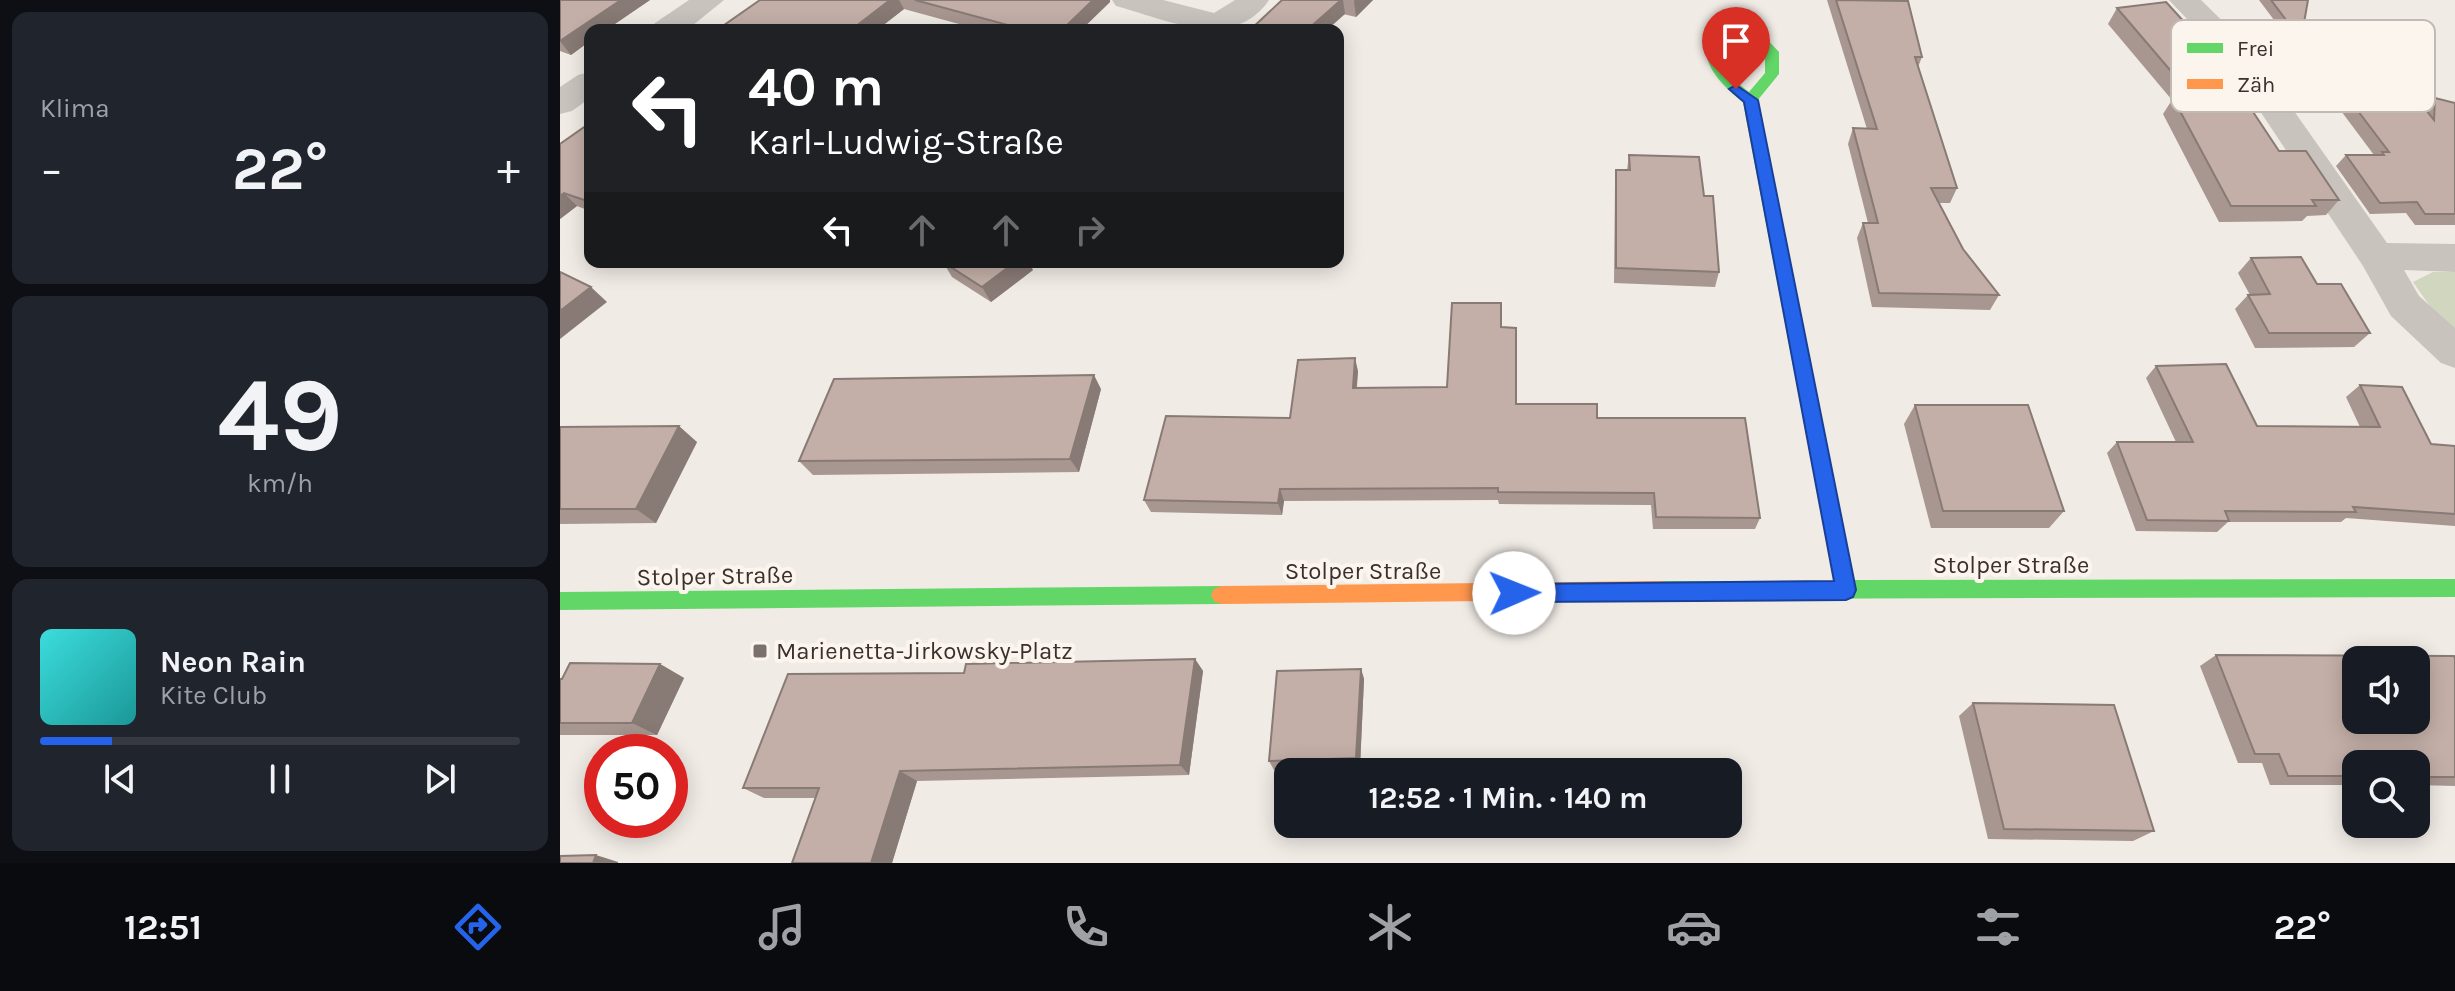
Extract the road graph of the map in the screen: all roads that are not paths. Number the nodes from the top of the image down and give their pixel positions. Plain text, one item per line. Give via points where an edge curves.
1 (709, 0) edge
2 (1127, 0) edge
3 (1254, 0) edge
4 (2184, 0) edge
5 (2204, 20) edge
6 (675, 24) edge
7 (1194, 24) edge
8 (1211, 24) edge
9 (584, 86) edge
10 (1750, 100) dead end
11 (560, 103) edge
12 (2277, 112) edge
13 (2376, 256) junction
14 (2455, 258) edge
15 (2455, 352) edge
16 (2455, 588) edge
17 (1846, 590) junction
18 (560, 601) edge

1 - 6 street
2 - 7 street
3 - 8 street
4 - 5 street
9 - 11 street
10 - 17 main road
12 - 13 street
13 - 14 street
13 - 15 street via 2405,306
16 - 17 main road, Stolper Straße
17 - 18 main road, Stolper Straße

